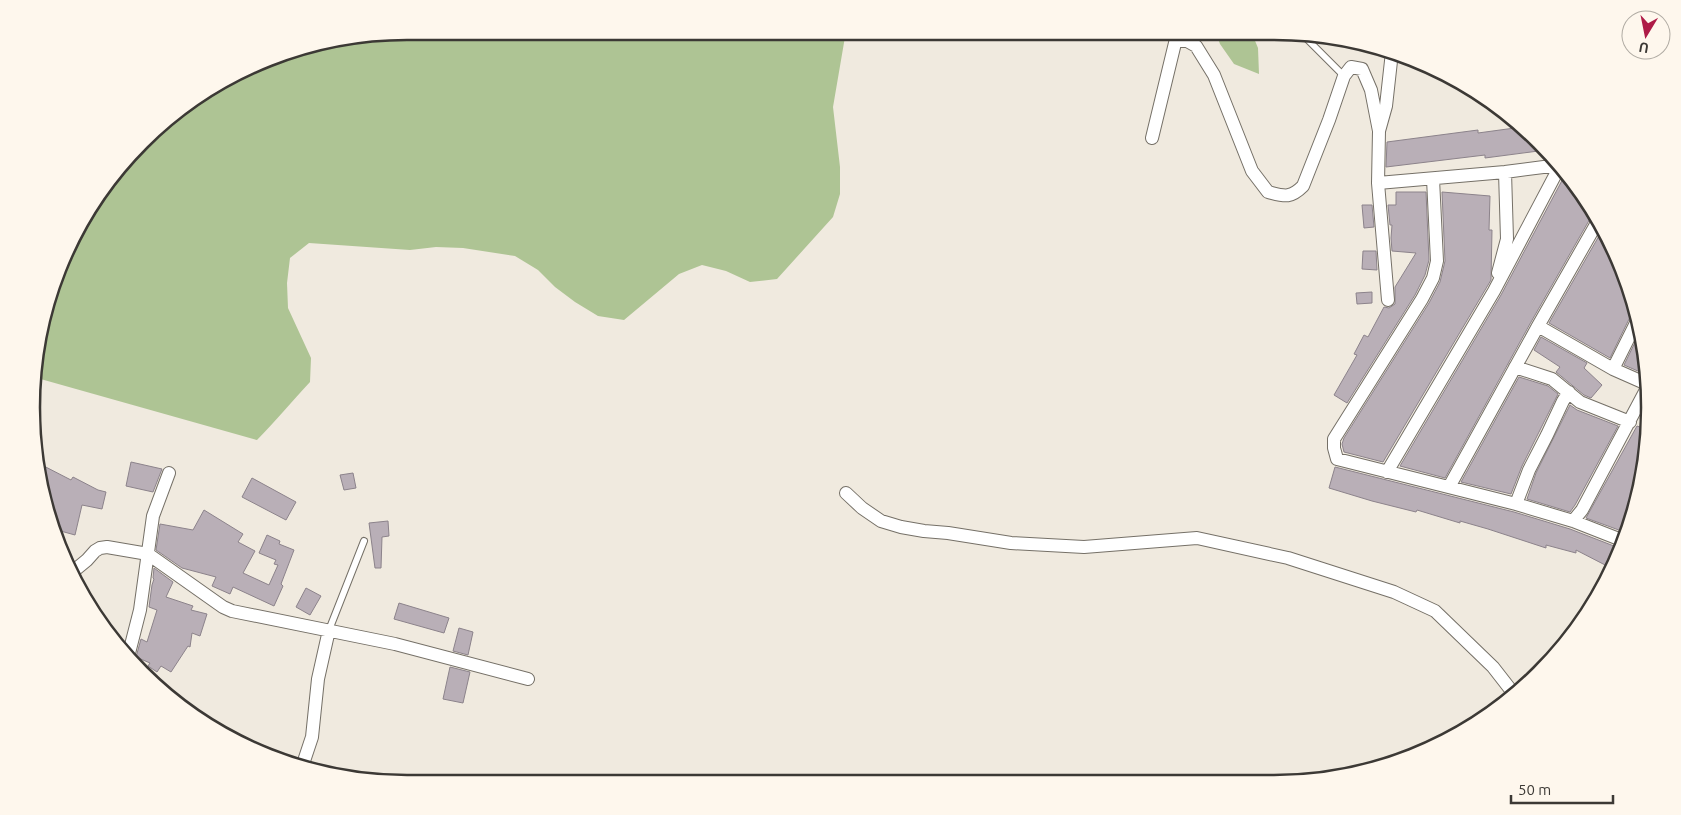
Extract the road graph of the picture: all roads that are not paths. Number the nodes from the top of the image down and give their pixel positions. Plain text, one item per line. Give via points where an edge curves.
1 (1310, 42) edge
2 (1391, 60) edge
3 (1344, 76) junction
4 (1378, 131) junction
5 (1152, 138) dead end
6 (1552, 167) edge
7 (1505, 172) junction
8 (1556, 173) edge
9 (1433, 179) junction
10 (1378, 183) junction
11 (1594, 228) edge
12 (1494, 291) junction
13 (1388, 300) dead end
14 (1538, 326) junction
15 (1632, 330) edge
16 (1515, 367) junction
17 (1613, 369) junction
18 (1640, 381) edge
19 (1569, 392) junction
20 (1641, 400) edge
21 (1630, 422) junction
22 (1387, 472) junction
23 (169, 473) dead end
24 (1449, 487) junction
25 (846, 493) dead end
26 (1516, 504) junction
27 (1573, 521) junction
28 (1617, 538) edge
29 (364, 541) dead end
30 (148, 554) junction
31 (77, 568) edge
32 (329, 630) junction
33 (130, 649) edge
34 (528, 679) dead end
35 (1510, 689) edge
36 (304, 760) edge

1 - 3 lane
2 - 4 street via 1386,106
3 - 4 street via 1351,67 1362,69 1371,90
3 - 5 street via 1303,186 1296,193 1286,196 1268,192 1255,176 1214,75 1196,46 1187,41 1175,43
4 - 10 street
6 - 7 street
7 - 9 street
7 - 12 street via 1507,239
8 - 12 street
9 - 10 street
9 - 22 street via 1437,261 1433,278 1334,439 1337,459
10 - 13 street
11 - 14 street
12 - 22 street
14 - 16 street
14 - 17 street
15 - 17 street
16 - 19 street via 1552,379
16 - 24 street
17 - 18 street
19 - 21 street via 1580,402
19 - 26 street via 1528,470
20 - 21 street
21 - 27 street
22 - 24 street
23 - 30 street via 153,516
24 - 26 street
25 - 35 street via 881,521 924,531 1011,543 1084,547 1198,538 1288,558 1394,592 1435,611 1493,666
26 - 27 street
27 - 28 street
29 - 32 lane
30 - 31 street via 100,548
30 - 32 street via 232,611
30 - 33 street via 140,610
32 - 34 street
32 - 36 street via 318,679 312,737

